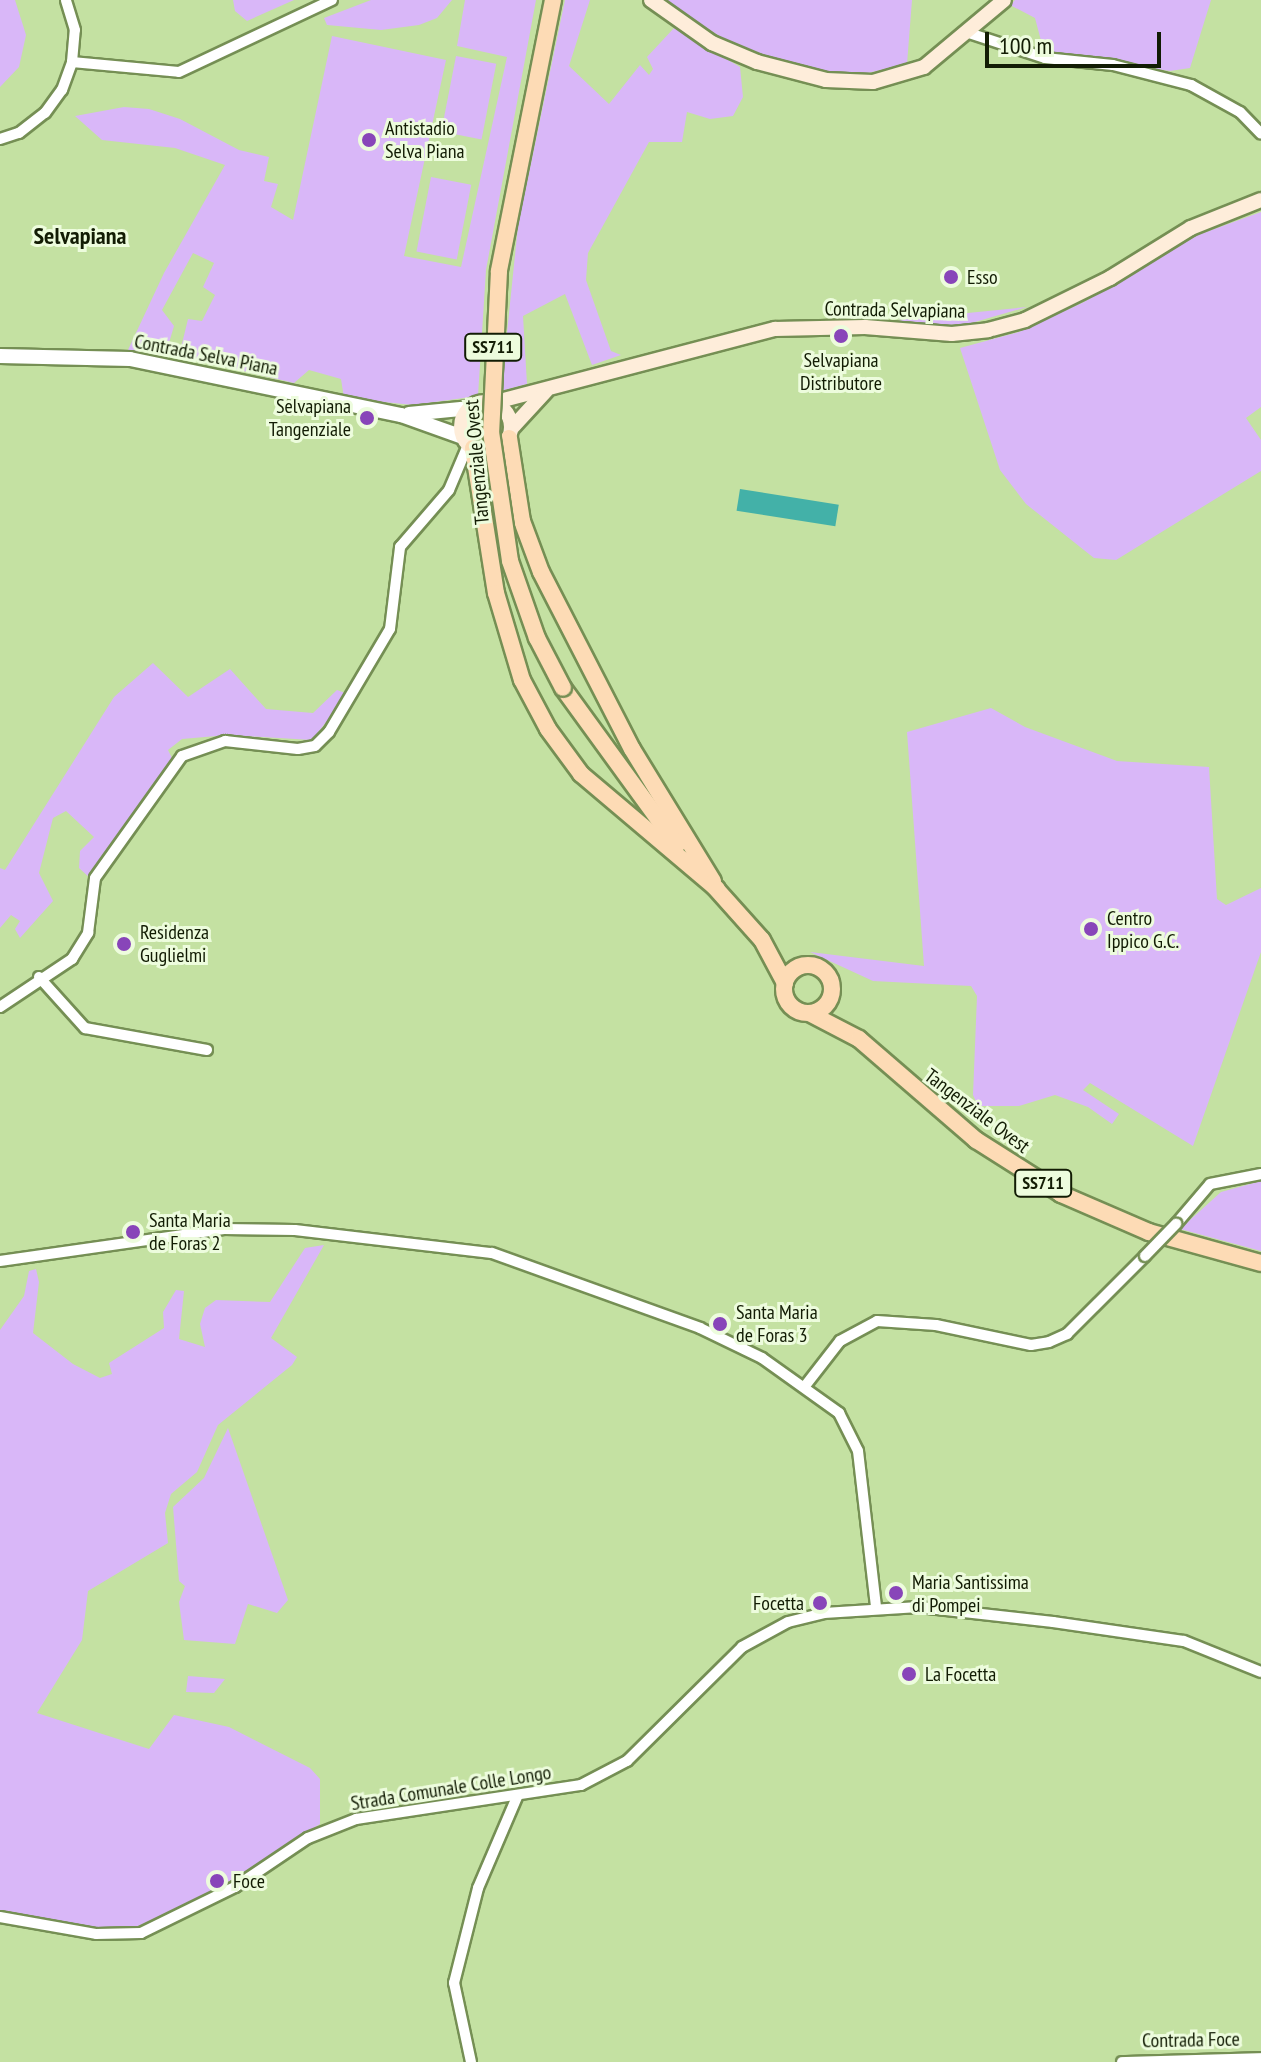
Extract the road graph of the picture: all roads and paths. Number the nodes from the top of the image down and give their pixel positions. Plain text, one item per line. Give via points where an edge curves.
1 (66, 0) edge
2 (332, 0) edge
3 (553, 0) edge
4 (651, 0) edge
5 (1004, 0) edge
6 (969, 33) junction
7 (72, 62) junction
8 (1261, 134) edge
9 (0, 139) edge
10 (1261, 200) edge
11 (0, 356) edge
12 (553, 386) junction
13 (492, 403) junction
14 (471, 408) junction
15 (401, 415) junction
16 (510, 434) junction
17 (468, 443) junction
18 (717, 889) junction
19 (762, 940) junction
20 (805, 965) junction
21 (39, 977) junction
22 (785, 983) junction
23 (832, 996) junction
24 (0, 1007) edge
25 (811, 1014) junction
26 (859, 1039) junction
27 (207, 1050) dead end
28 (1261, 1174) edge
29 (0, 1261) edge
30 (1261, 1263) edge
31 (805, 1386) junction
32 (876, 1607) junction
33 (1261, 1672) edge
34 (517, 1797) junction
35 (0, 1917) edge
36 (1261, 2058) edge
37 (471, 2062) edge
38 (1122, 2062) edge

1 - 7 street via 75,30
2 - 7 street via 179,72
3 - 18 main road, Tangenziale Ovest / SS711, bridge via 499,271 491,432 510,561 537,638 563,688 663,829
4 - 6 main road via 712,43 826,80 873,82 901,76 924,67
5 - 6 main road
6 - 8 street via 1029,54 1113,65 1191,85 1240,112
7 - 9 street via 62,90 45,113 19,133
10 - 12 main road, Contrada Selvapiana via 1191,228 1110,278 1025,320 988,330 952,334 865,327 775,329
11 - 15 street, Contrada Selva Piana via 130,359
12 - 13 main road, Contrada Selvapiana
12 - 16 main road, Contrada Selvapiana via 532,401
13 - 14 main road
13 - 16 main road via 506,412
14 - 15 street
14 - 17 main road via 462,421
15 - 17 street
16 - 17 main road via 493,451
16 - 18 main road via 522,521 541,572 632,749
17 - 18 main road via 496,593 522,680 548,729 598,791
17 - 21 street via 449,490 400,547 390,629 329,732 306,748 225,741 182,756 95,878 88,933 72,959
18 - 19 main road, Tangenziale Ovest / SS711
19 - 20 main road, Tangenziale Ovest / SS711
19 - 22 main road, Tangenziale Ovest / SS711
20 - 22 main road via 792,971
20 - 23 main road via 829,976
21 - 24 street
21 - 27 street via 85,1028
22 - 25 main road via 790,1006
23 - 25 main road via 825,1008
23 - 26 main road, Tangenziale Ovest / SS711
25 - 26 main road, Tangenziale Ovest / SS711
26 - 30 main road, Tangenziale Ovest / SS711 via 976,1140 1061,1194 1149,1232
28 - 31 street, bridge via 1210,1184 1067,1334 1031,1345 936,1325 877,1321 840,1341
29 - 31 street via 224,1229 295,1230 492,1253 700,1328
31 - 32 street via 839,1413 858,1451
32 - 33 street, Strada Comunale Colle Longo via 933,1608 1184,1641
32 - 34 street, Strada Comunale Colle Longo via 788,1622 742,1647 627,1761 581,1785
34 - 35 street, Strada Comunale Colle Longo via 356,1819 308,1838 235,1887 141,1933 96,1934
34 - 37 street via 478,1888 454,1983
36 - 38 street, Contrada Foce

